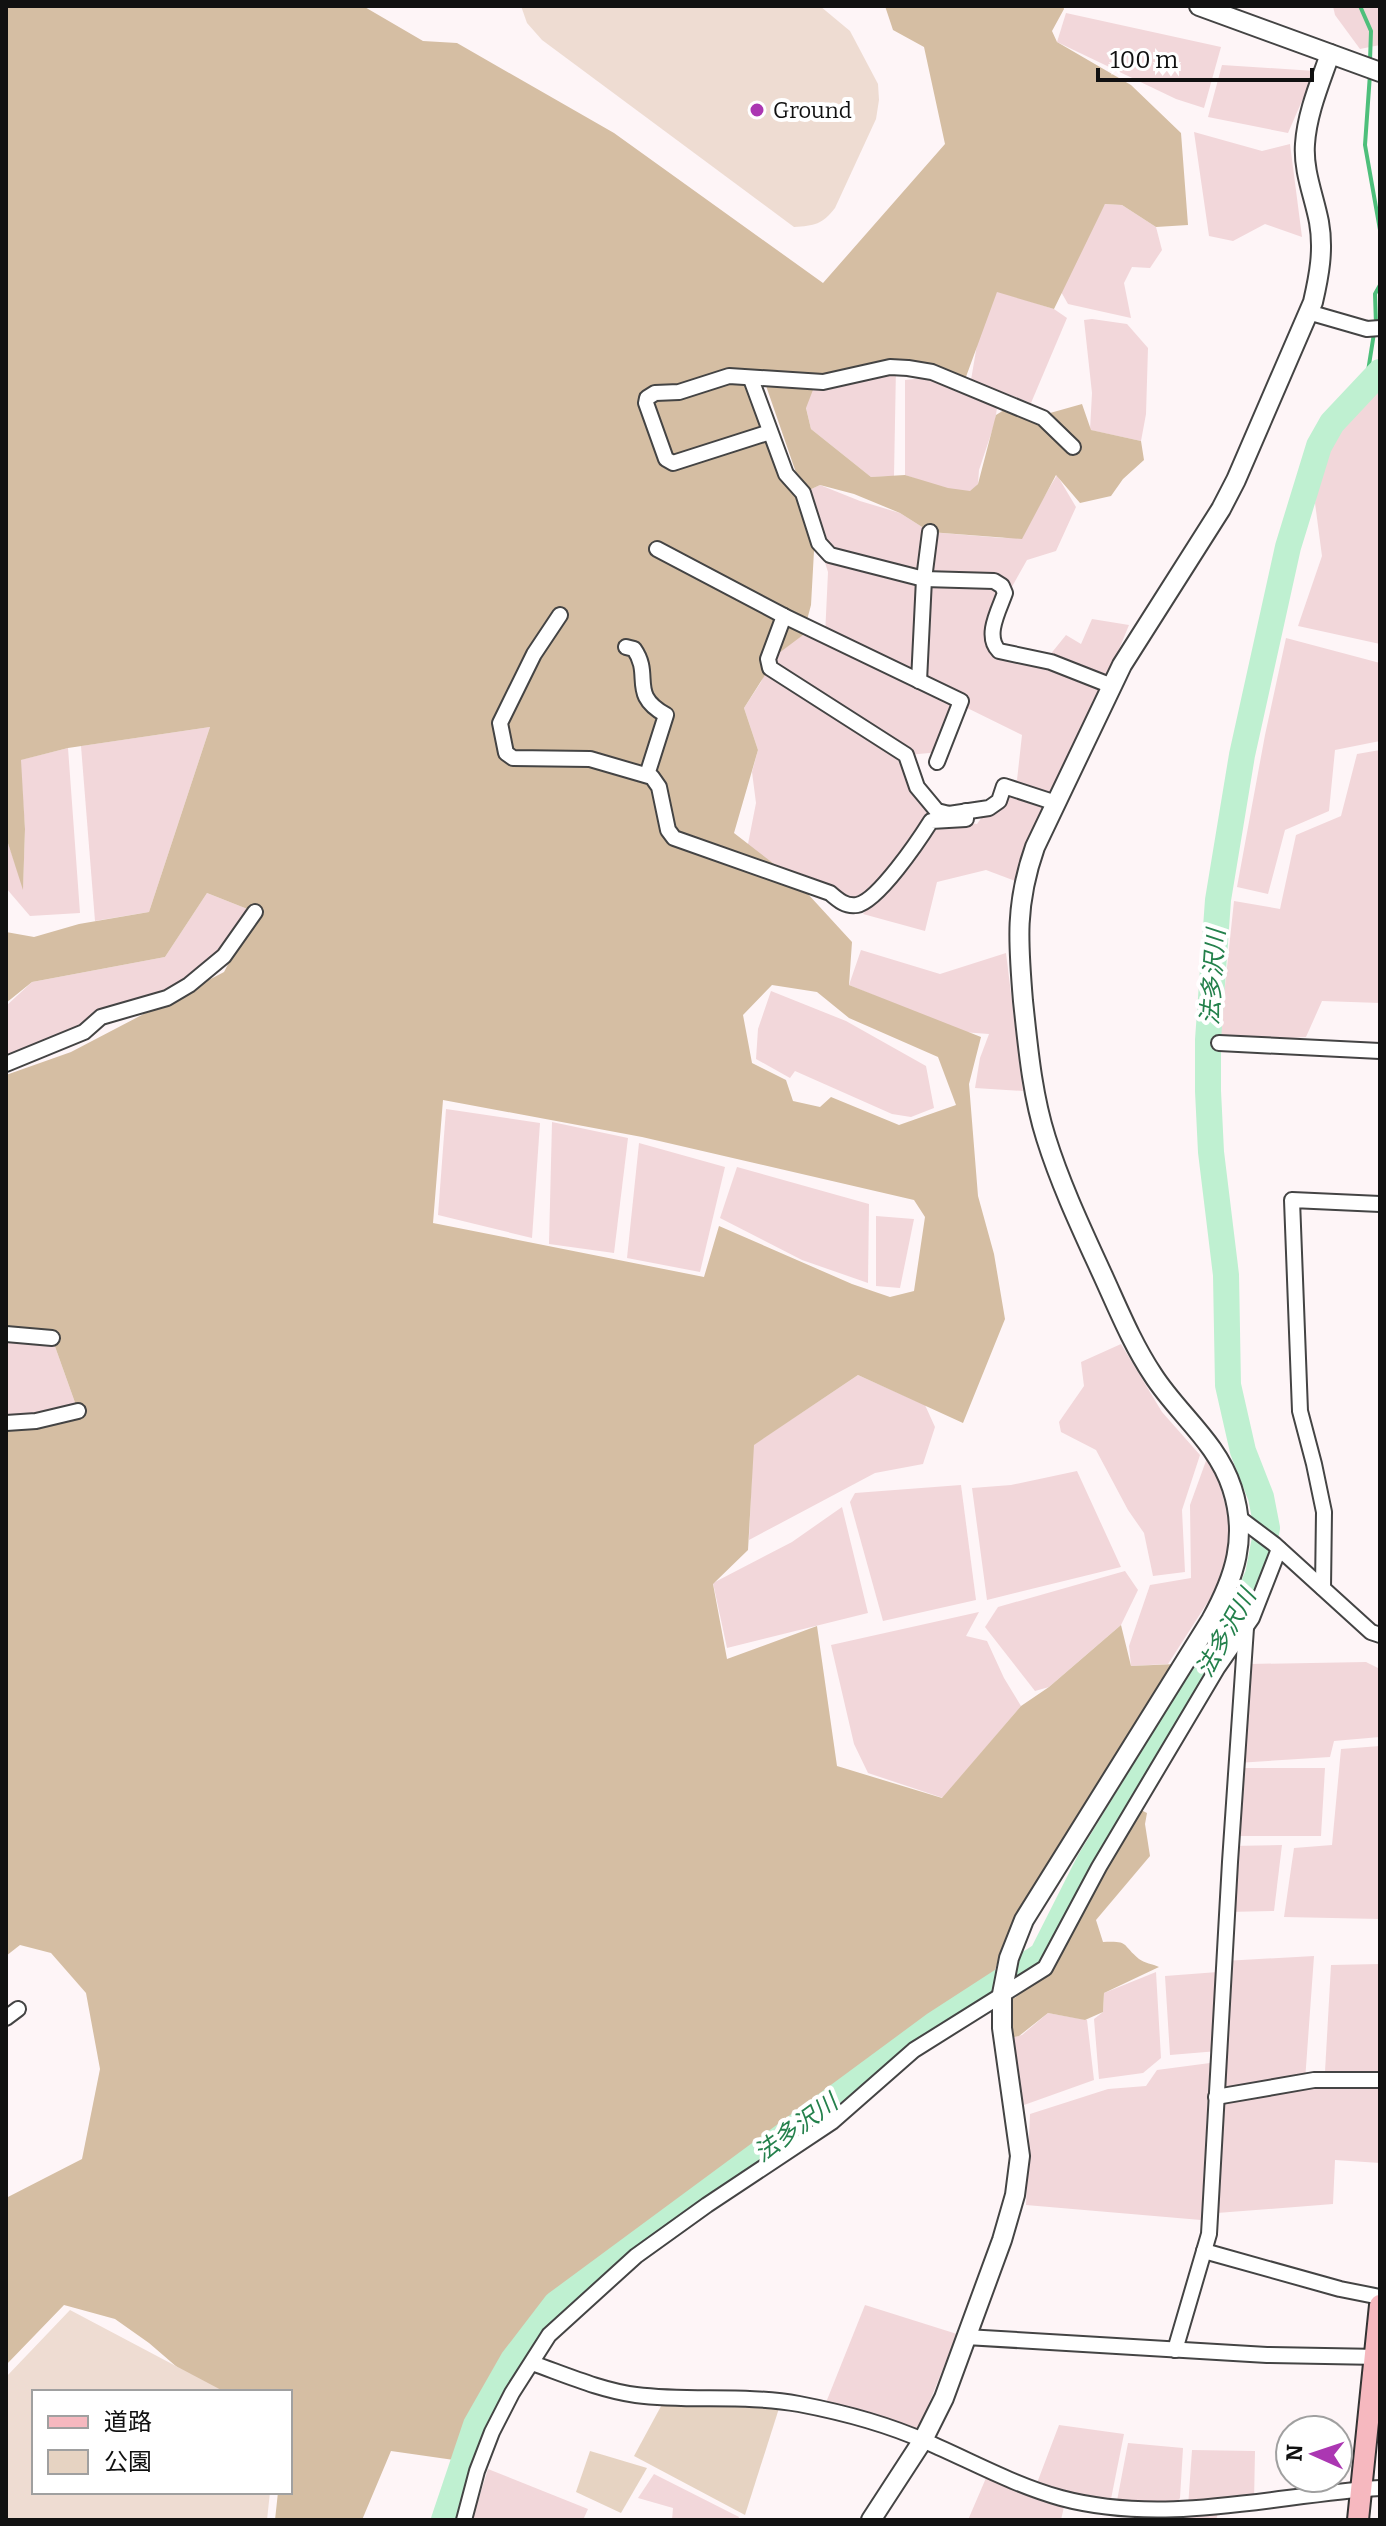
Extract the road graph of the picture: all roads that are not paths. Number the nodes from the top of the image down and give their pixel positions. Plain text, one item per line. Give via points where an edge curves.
1 (1199, 6) edge
2 (1330, 54) junction
3 (1380, 72) edge
4 (1308, 312) junction
5 (1380, 328) edge
6 (751, 379) junction
7 (770, 432) junction
8 (1073, 447) dead end
9 (930, 532) dead end
10 (657, 549) dead end
11 (924, 579) junction
12 (560, 615) dead end
13 (784, 616) junction
14 (626, 647) dead end
15 (919, 681) junction
16 (1112, 686) junction
17 (937, 762) dead end
18 (647, 775) junction
19 (1056, 803) junction
20 (966, 811) junction
21 (255, 912) dead end
22 (1219, 1043) dead end
23 (1380, 1051) edge
24 (6, 1064) edge
25 (1380, 1204) edge
26 (6, 1334) edge
27 (52, 1338) dead end
28 (78, 1411) dead end
29 (6, 1423) edge
30 (1246, 1521) junction
31 (1276, 1546) junction
32 (1323, 1588) junction
33 (1246, 1626) junction
34 (1380, 1635) edge
35 (1003, 1991) junction
36 (1380, 2080) edge
37 (1216, 2097) junction
38 (1204, 2251) junction
39 (1380, 2297) edge
40 (1380, 2305) edge
41 (966, 2337) junction
42 (1175, 2350) junction
43 (1377, 2357) edge
44 (532, 2363) junction
45 (923, 2440) junction
46 (1370, 2489) edge
47 (1101, 2513) edge
48 (1220, 2513) edge
49 (464, 2520) edge
50 (871, 2520) edge
51 (1358, 2520) edge

1 - 2 street
2 - 3 street
2 - 4 street via 1305,143 1321,247
4 - 5 street
4 - 16 street via 1231,490
6 - 7 street
6 - 7 street via 729,376 679,392 655,393 646,403 666,459 673,463
6 - 8 street via 823,382 890,367 932,372 1043,418
7 - 11 street via 786,474 803,493 825,551
9 - 11 street
10 - 13 street
11 - 15 street
11 - 16 street via 994,581 1005,593 991,636 999,651 1051,662
12 - 18 street via 500,723 506,753 513,758 590,759
13 - 15 street
13 - 20 street via 768,659 770,668 906,755 917,787 937,811
14 - 18 street via 640,656 645,698 666,715
15 - 17 street via 961,701
16 - 19 street
18 - 20 street via 659,787 674,838 853,906 871,896 909,856 931,821 966,819
19 - 20 street via 1004,786 999,801 989,808
19 - 30 street via 1024,876 1019,904 1018,944 1035,1096 1062,1182 1135,1344 1153,1376 1218,1457
21 - 24 street via 224,956 189,985 167,998 101,1017 84,1032
22 - 23 street
25 - 32 street via 1292,1200 1300,1411 1324,1512
26 - 27 street
28 - 29 street
30 - 31 street
30 - 35 street via 1226,1593 1024,1920
31 - 32 street
31 - 33 street via 1265,1588
32 - 34 street
33 - 35 street via 1099,1867 1045,1968
33 - 37 street
35 - 41 street via 1002,2028 1020,2156 1011,2210
35 - 44 street via 914,2050 832,2122 636,2256 549,2335
36 - 37 street via 1314,2080
37 - 38 street
38 - 39 street
38 - 42 street
40 - 43 main road
41 - 42 street
41 - 45 street
42 - 43 street
43 - 46 main road
44 - 45 street via 601,2388 637,2395 797,2404
44 - 49 street via 492,2432
45 - 47 street via 1023,2486
45 - 50 street
46 - 48 street
46 - 51 main road
47 - 48 street

